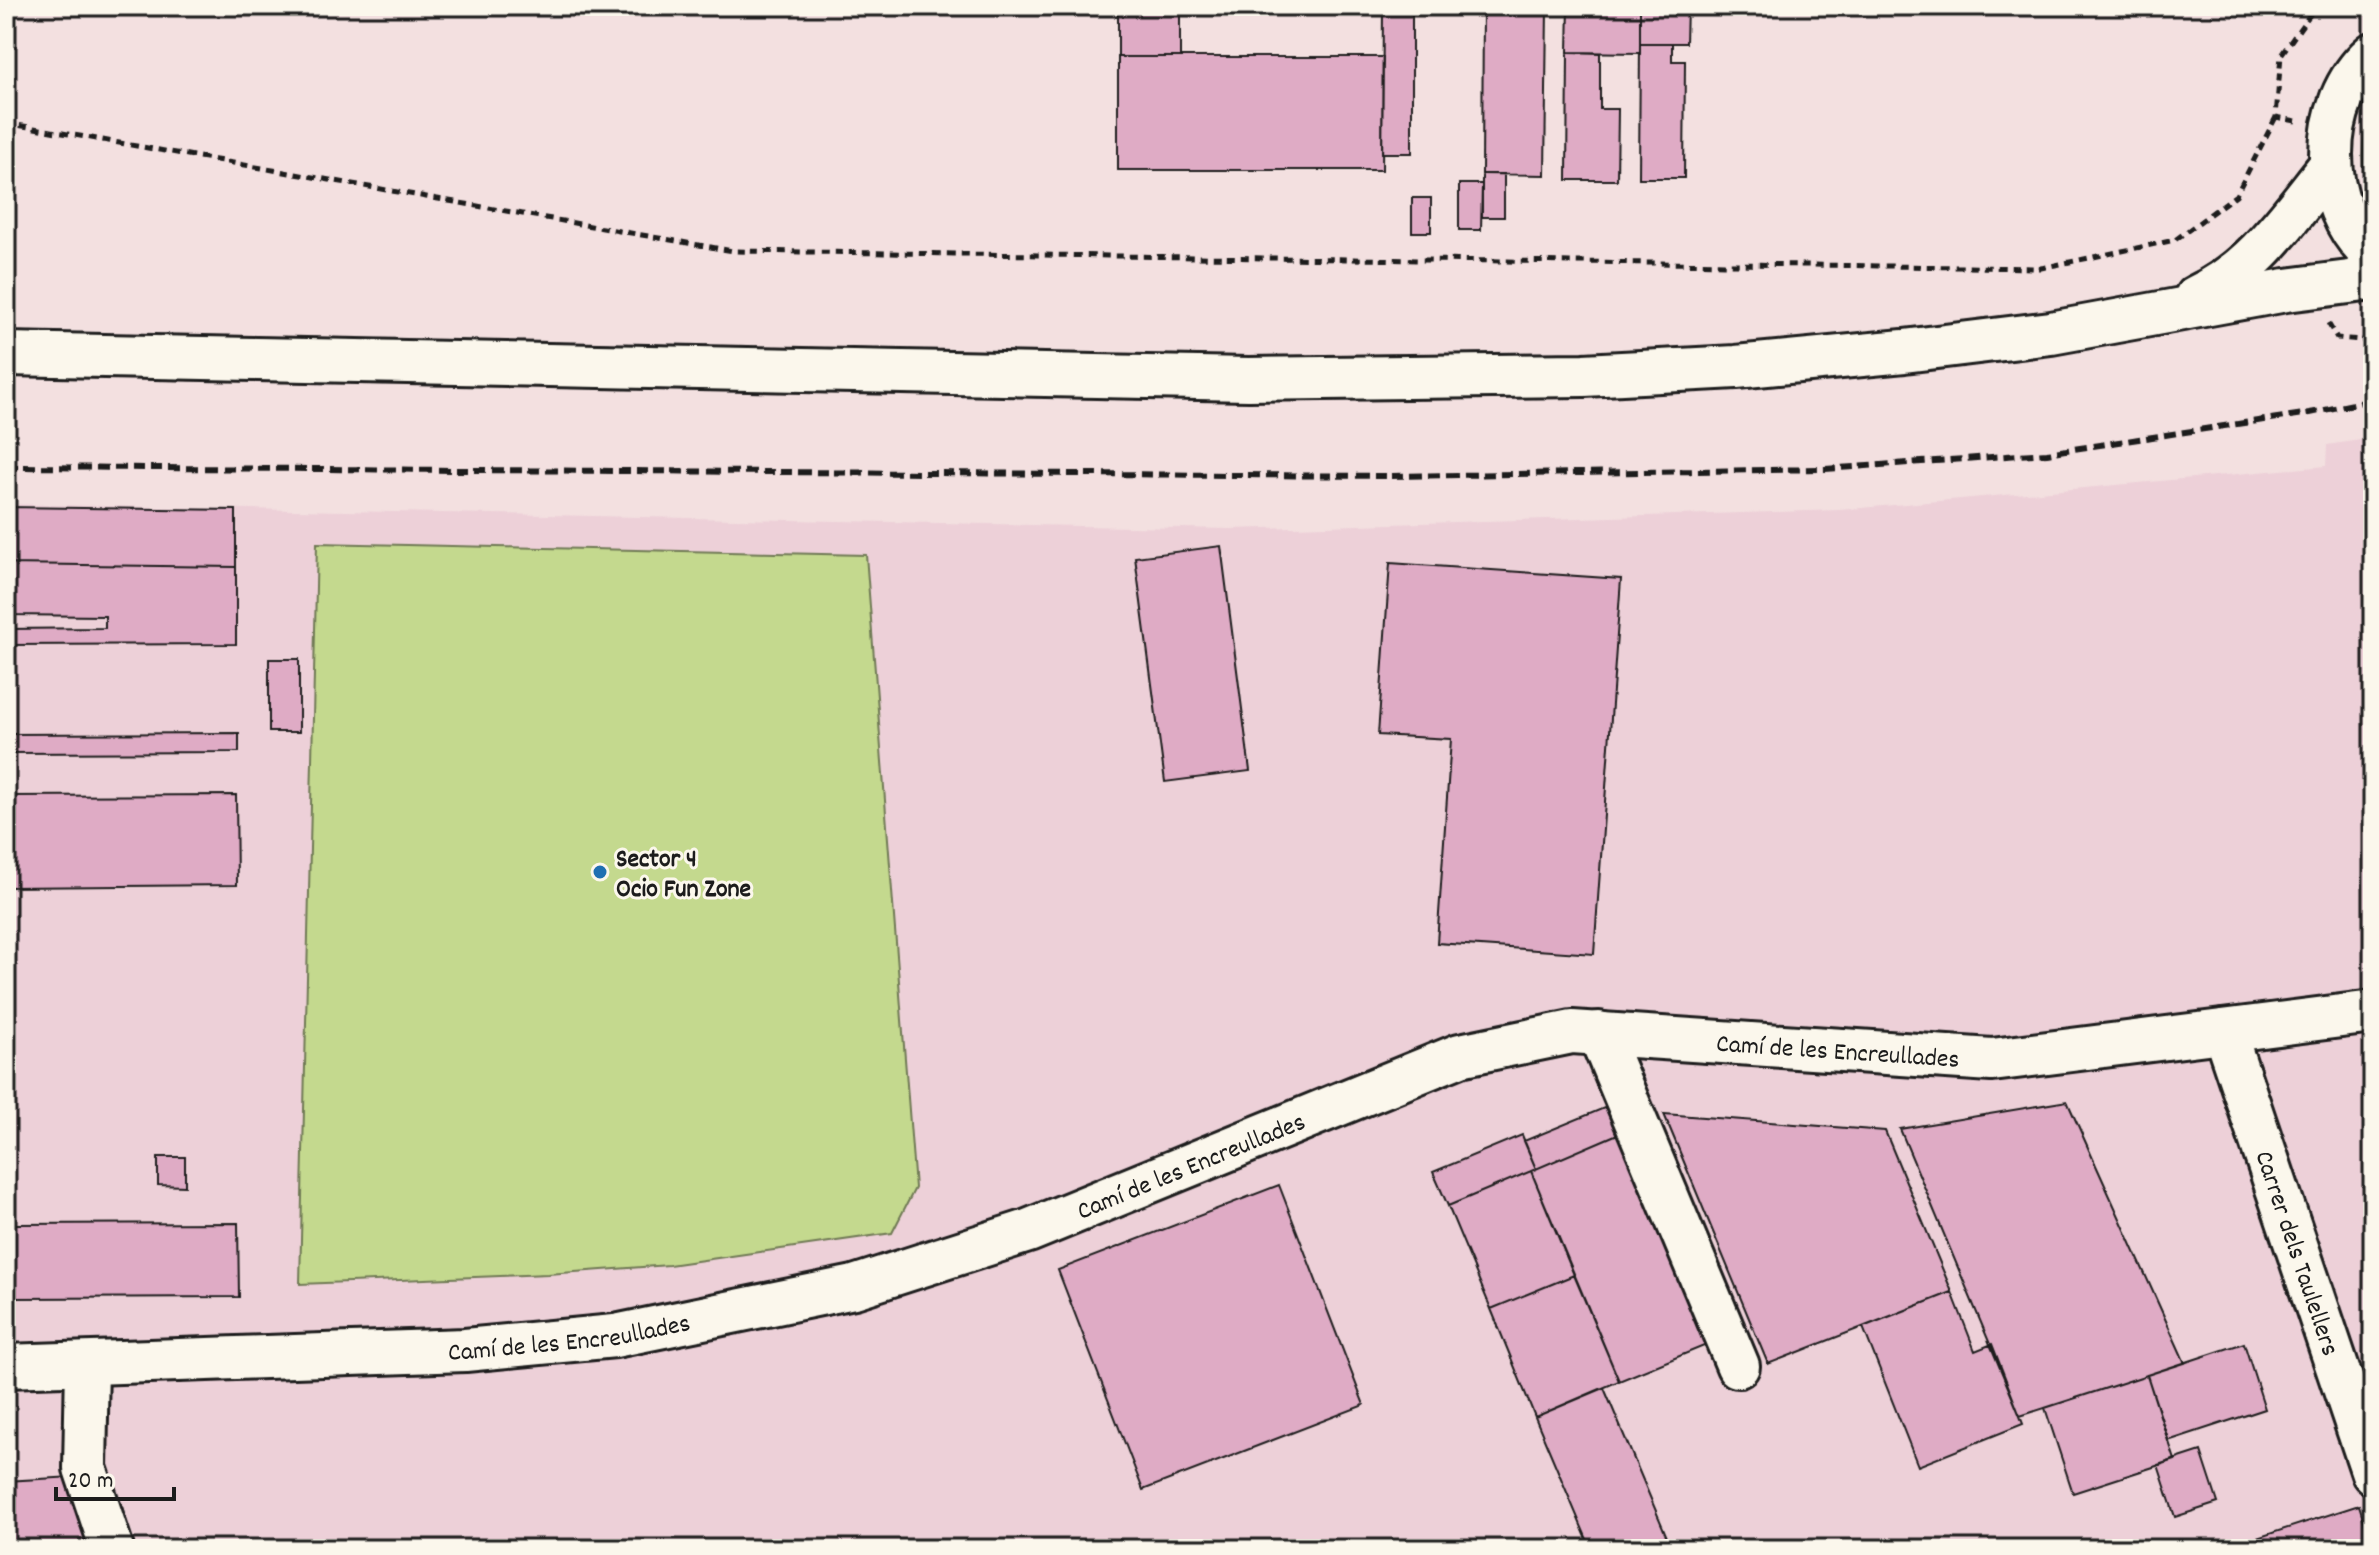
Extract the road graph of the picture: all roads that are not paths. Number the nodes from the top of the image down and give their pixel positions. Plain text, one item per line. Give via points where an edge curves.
1 (2373, 54) edge
2 (2332, 147) junction
3 (2373, 255) edge
4 (2373, 279) edge
5 (2158, 313) junction
6 (6, 354) edge
7 (2373, 1012) edge
8 (2224, 1031) junction
9 (1599, 1033) junction
10 (87, 1365) junction
11 (6, 1366) edge
12 (1738, 1366) dead end
13 (2373, 1473) edge
14 (112, 1549) edge

1 - 2 street via 2344,92
2 - 3 street via 2340,209
2 - 5 street via 2242,269 2215,288
4 - 5 street
5 - 6 street via 1904,351 1584,375 1249,379
7 - 8 street, Camí de les Encreullades
8 - 9 street, Camí de les Encreullades via 1992,1060
8 - 13 street, Carrer dels Taulellers
9 - 10 street, Camí de les Encreullades via 1572,1032 1460,1055 1028,1231 854,1287 615,1336 465,1350
9 - 12 street
10 - 11 street, Camí de les Encreullades
10 - 14 street via 85,1468

